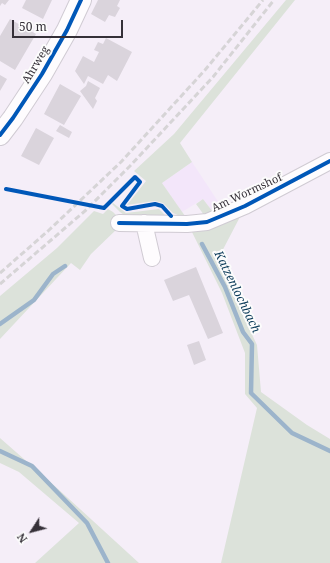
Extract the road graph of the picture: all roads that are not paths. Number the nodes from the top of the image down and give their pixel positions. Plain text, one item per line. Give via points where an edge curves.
1 (81, 0) edge
2 (0, 135) edge
3 (330, 161) edge
4 (119, 223) dead end
5 (144, 223) junction
6 (152, 258) dead end

1 - 2 street, Ahrweg via 42,74
3 - 5 street, Am Wormshof via 245,206 207,222
4 - 5 street, Am Wormshof
5 - 6 street

